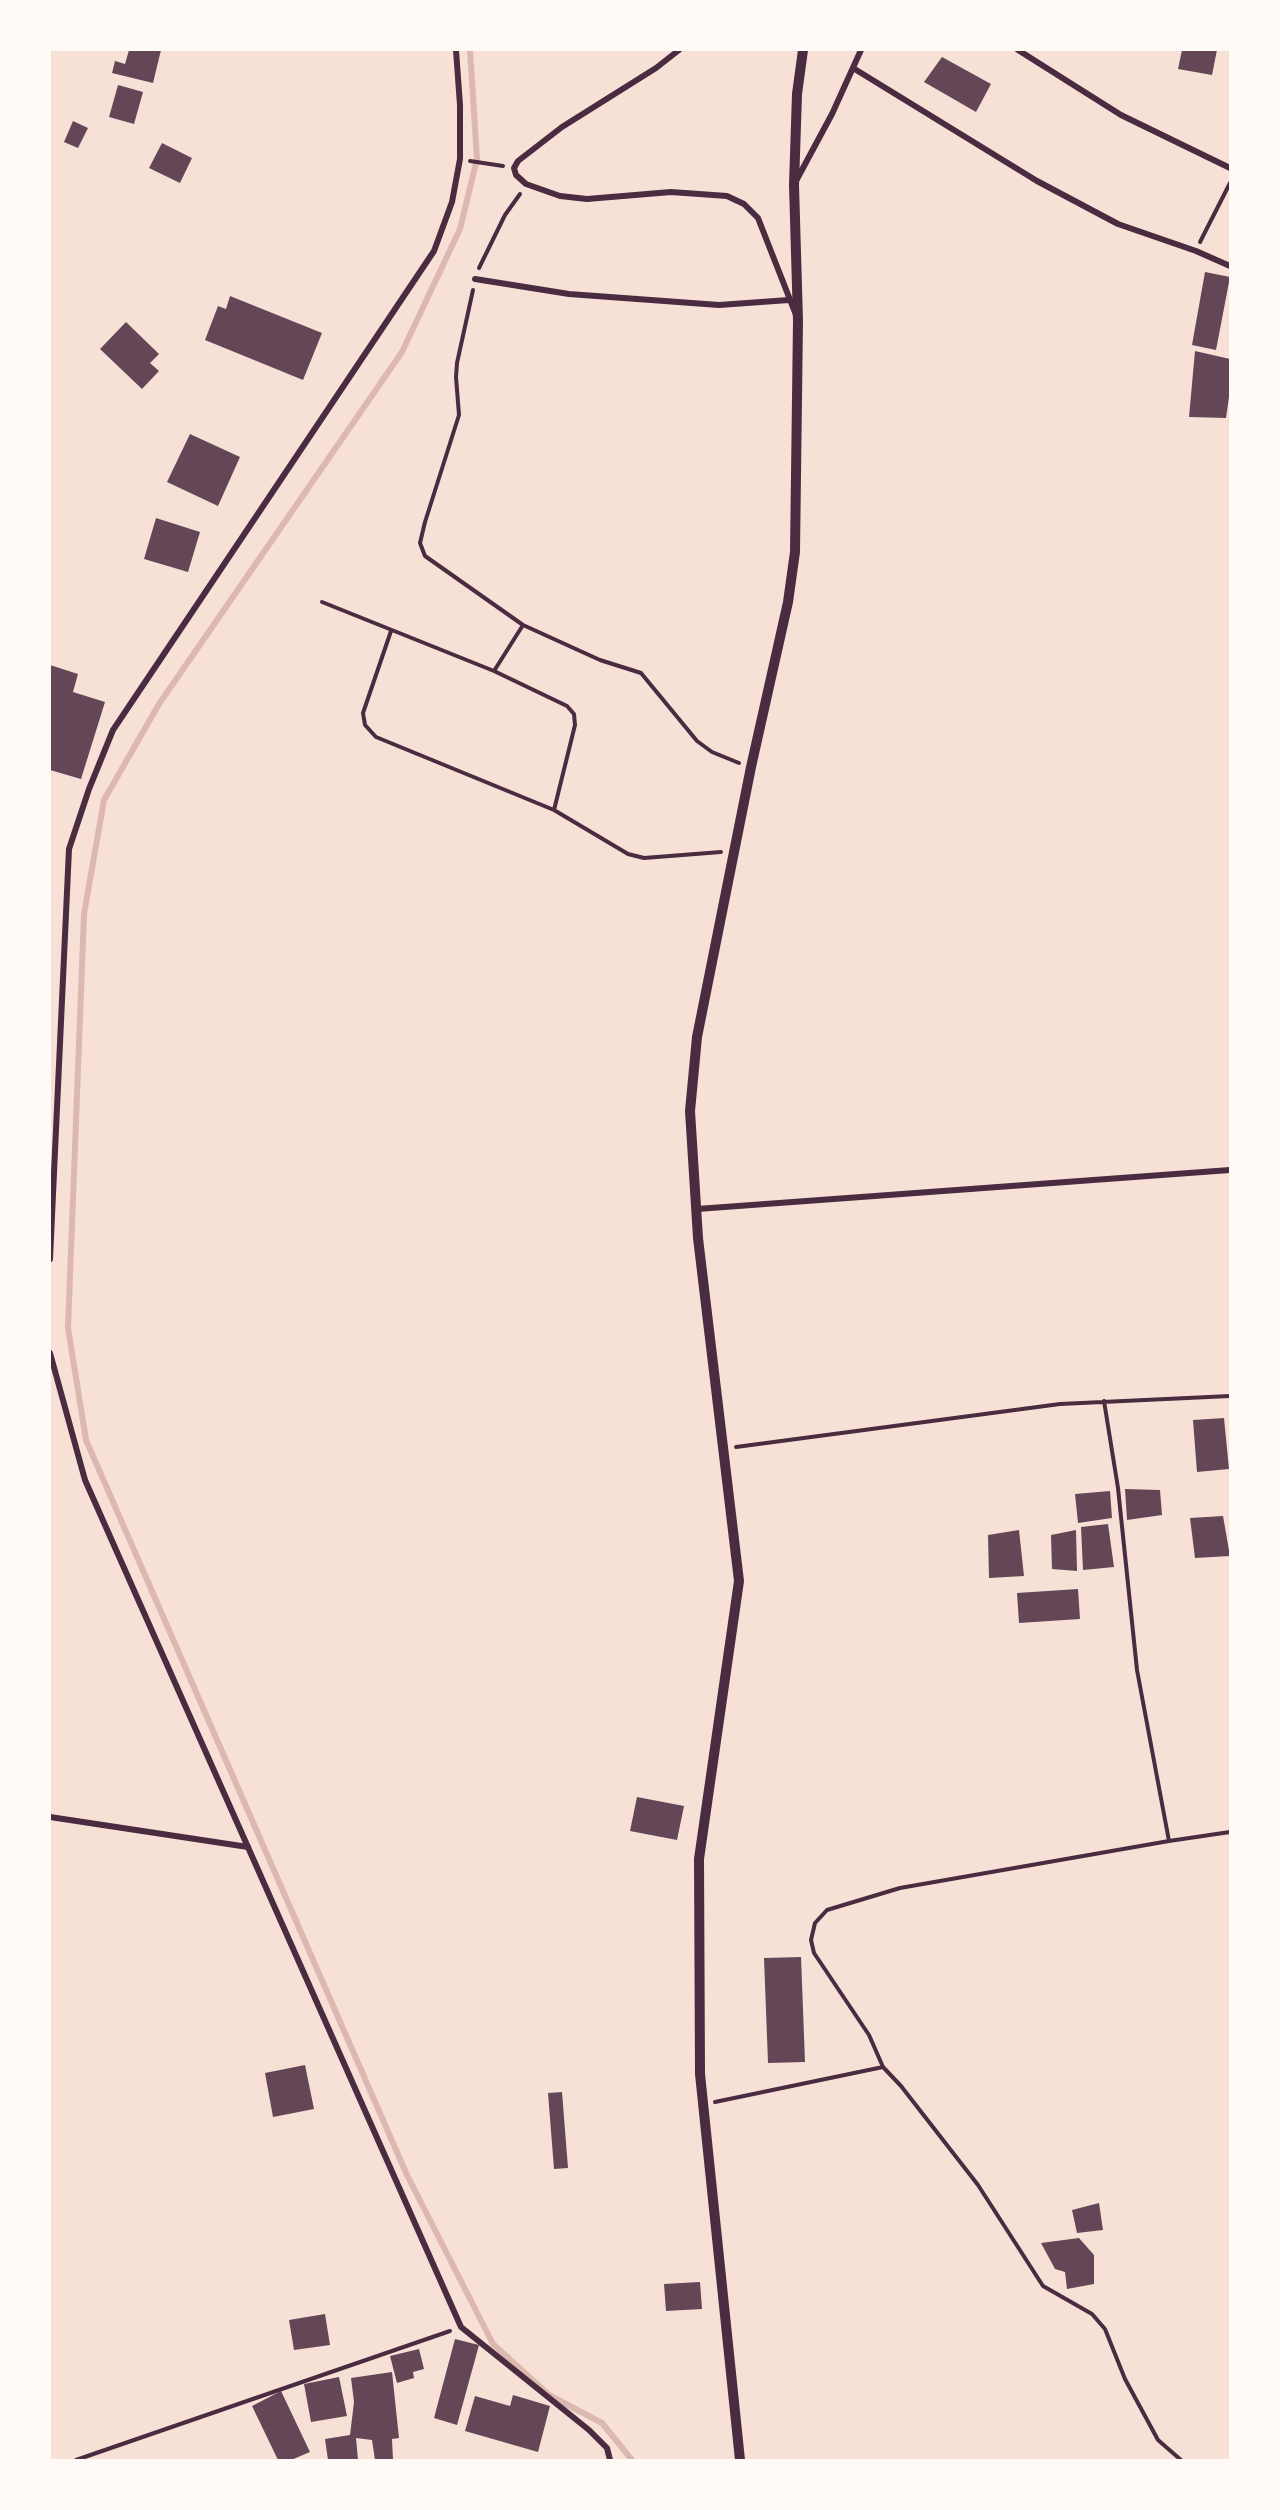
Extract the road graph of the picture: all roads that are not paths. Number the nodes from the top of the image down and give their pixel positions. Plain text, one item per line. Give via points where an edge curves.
1 (456, 50) edge
2 (679, 50) edge
3 (803, 50) edge
4 (861, 50) edge
5 (1018, 50) edge
6 (853, 68) junction
7 (1230, 168) edge
8 (794, 185) junction
9 (1230, 266) edge
10 (475, 279) road end
11 (789, 300) junction
12 (798, 321) junction
13 (1230, 1170) edge
14 (697, 1209) junction
15 (50, 1259) edge
16 (50, 1353) edge
17 (50, 1817) edge
18 (248, 1847) junction
19 (610, 2460) edge
20 (740, 2460) edge

1 - 15 street via 460,159 452,202 434,251 114,730 89,789 69,849
2 - 11 street via 518,161 516,175 526,184 560,196 587,199 671,192 727,196 744,204 758,218
3 - 8 street via 797,93
4 - 6 street
5 - 7 street via 1121,115
6 - 8 street
6 - 9 street via 1037,181 1118,224
8 - 12 street
10 - 11 street via 570,294 708,304
11 - 12 street
12 - 14 street via 795,552 788,602 697,1037 690,1111
13 - 14 street
14 - 20 street via 739,1581 699,1859 700,2074
16 - 18 street via 85,1480
17 - 18 street
18 - 19 street via 461,2326 589,2430 607,2448

